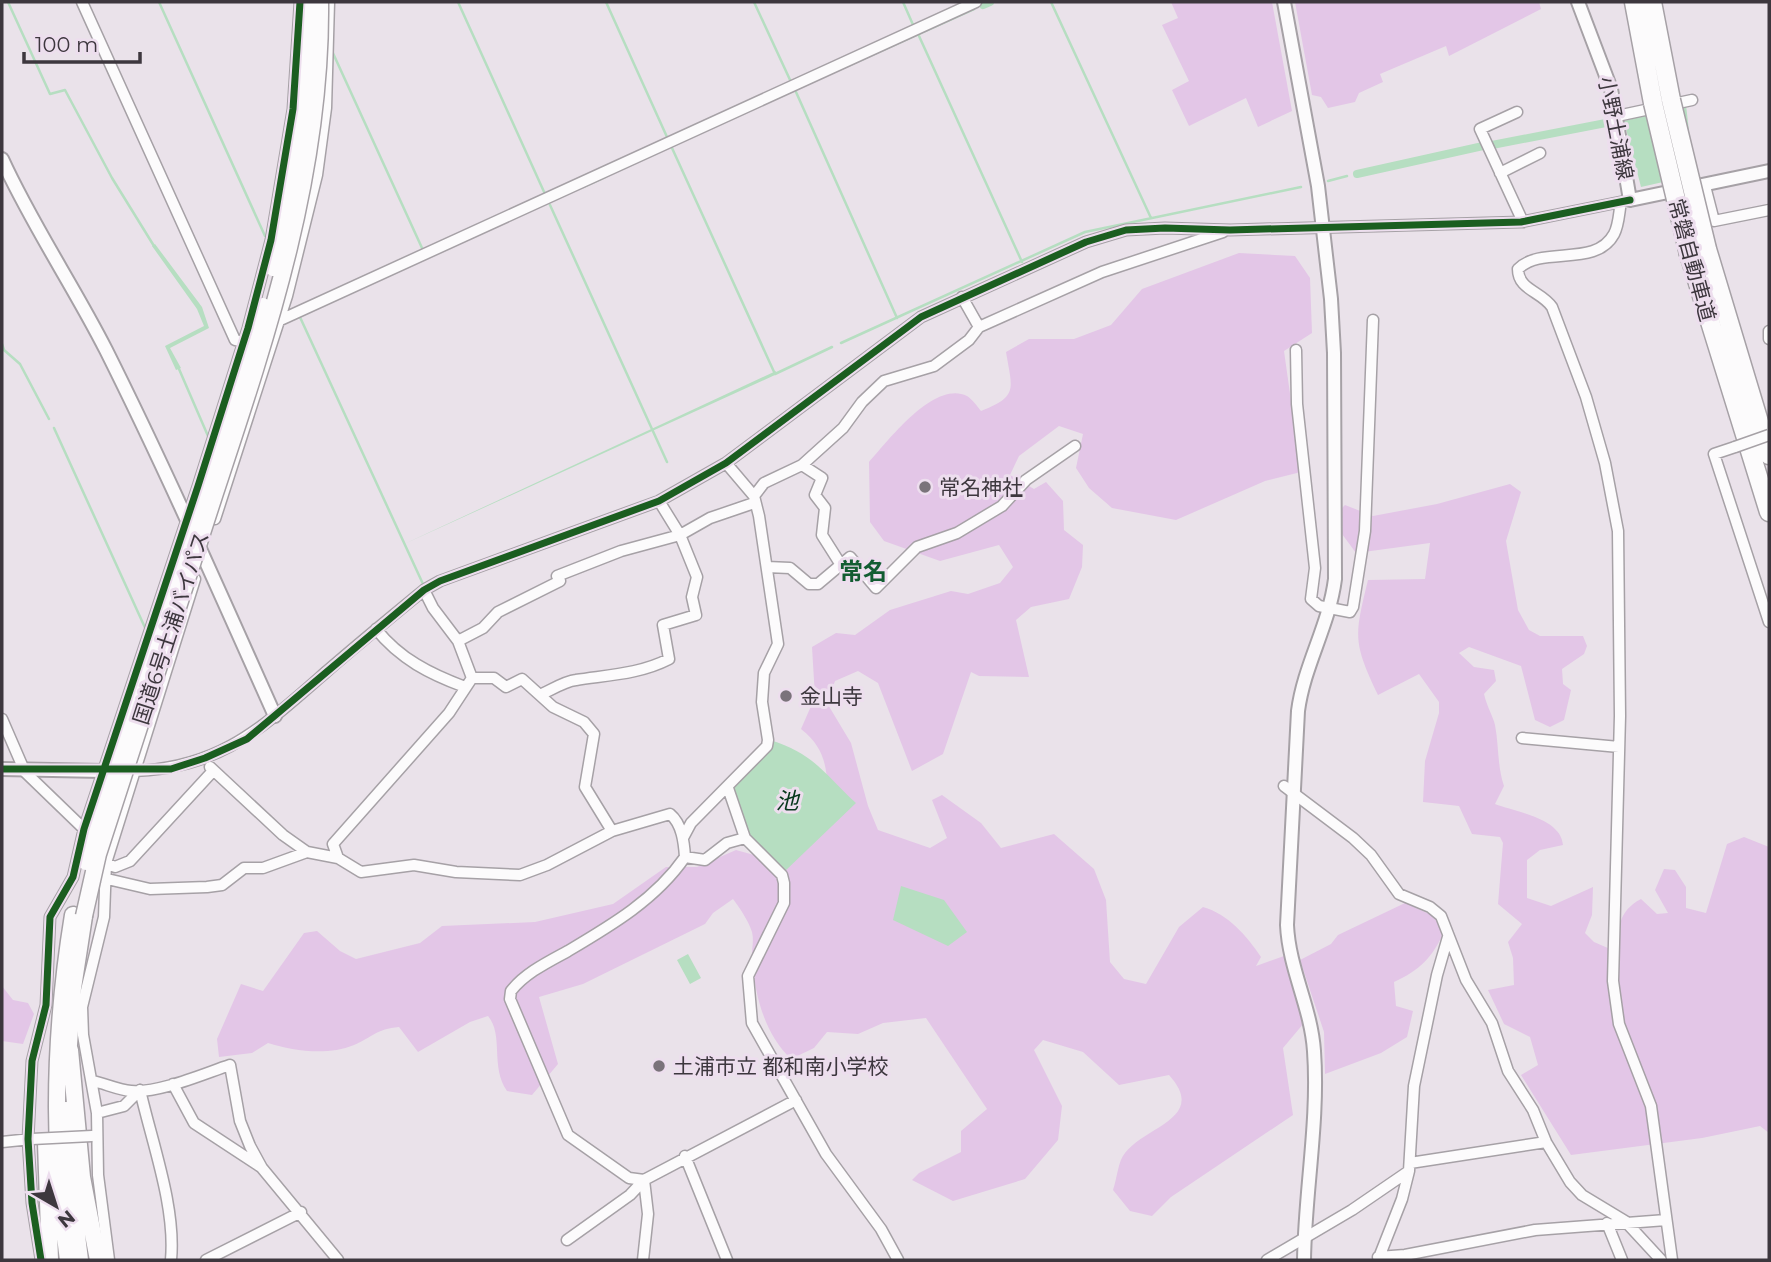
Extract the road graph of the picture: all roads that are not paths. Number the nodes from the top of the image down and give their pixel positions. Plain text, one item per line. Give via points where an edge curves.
1 (82, 2) edge
2 (300, 2) edge
3 (309, 2) edge
4 (320, 2) edge
5 (329, 2) edge
6 (976, 2) edge
7 (1284, 2) edge
8 (1578, 2) edge
9 (1634, 2) edge
10 (1652, 2) edge
11 (1692, 100) dead end
12 (1662, 101) junction
13 (1517, 112) dead end
14 (1617, 116) junction
15 (1540, 153) dead end
16 (2, 159) edge
17 (1769, 171) edge
18 (1500, 173) junction
19 (1705, 186) junction
20 (1626, 201) junction
21 (1769, 210) edge
22 (1523, 222) junction
23 (1323, 228) junction
24 (1230, 230) junction
25 (962, 297) junction
26 (1373, 320) dead end
27 (278, 321) junction
28 (979, 327) junction
29 (1769, 331) edge
30 (1769, 339) edge
31 (243, 342) junction
32 (1296, 350) dead end
33 (1769, 435) edge
34 (1075, 446) dead end
35 (1769, 455) edge
36 (726, 463) junction
37 (802, 465) junction
38 (659, 500) junction
39 (754, 500) junction
40 (1769, 512) edge
41 (186, 518) junction
42 (680, 535) junction
43 (203, 554) junction
44 (841, 565) junction
45 (767, 567) junction
46 (424, 590) junction
47 (1331, 609) junction
48 (1769, 622) edge
49 (376, 629) junction
50 (458, 641) junction
51 (472, 678) junction
52 (465, 687) junction
53 (540, 695) junction
54 (275, 716) junction
55 (2, 719) edge
56 (1522, 738) dead end
57 (1619, 747) junction
58 (205, 758) junction
59 (2, 769) edge
60 (103, 771) junction
61 (134, 771) junction
62 (26, 772) junction
63 (212, 772) junction
64 (728, 788) junction
65 (1288, 791) junction
66 (84, 829) junction
67 (611, 831) junction
68 (683, 838) junction
69 (745, 838) junction
70 (307, 852) junction
71 (685, 856) junction
72 (338, 858) junction
73 (106, 863) junction
74 (103, 878) junction
75 (78, 916) junction
76 (1448, 937) junction
77 (69, 1044) junction
78 (56, 1068) junction
79 (93, 1081) junction
80 (173, 1084) junction
81 (140, 1090) junction
82 (796, 1100) junction
83 (97, 1113) junction
84 (93, 1136) junction
85 (30, 1139) junction
86 (2, 1142) edge
87 (1546, 1142) junction
88 (685, 1156) junction
89 (1410, 1167) junction
90 (262, 1168) junction
91 (644, 1180) junction
92 (301, 1212) junction
93 (1666, 1220) junction
94 (1625, 1221) junction
95 (1607, 1223) junction
96 (1305, 1237) junction
97 (567, 1240) dead end
98 (1378, 1258) edge
99 (1271, 1259) edge
100 (41, 1260) edge
101 (50, 1260) edge
102 (68, 1260) edge
103 (80, 1260) edge
104 (98, 1260) edge
105 (108, 1260) edge
106 (172, 1260) edge
107 (206, 1260) edge
108 (338, 1260) edge
109 (643, 1260) edge
110 (727, 1260) edge
111 (898, 1260) edge
112 (1304, 1260) edge
113 (1622, 1260) edge
114 (1661, 1260) edge
115 (1672, 1260) edge

1 - 31 street via 235,340
2 - 31 street via 293,108 275,216
3 - 75 highway, 国道6号土浦バイパス, bridge via 295,162 266,295 108,783
4 - 75 highway, 国道6号土浦バイパス, bridge via 314,109 291,242 261,350
5 - 27 street via 320,155 300,249
6 - 27 street
7 - 23 street
8 - 14 street, 小野土浦線 via 1601,58
9 - 12 highway, 常磐自動車道
10 - 12 highway, 常磐自動車道
11 - 14 street
12 - 35 highway, 常磐自動車道, bridge
12 - 40 highway, 常磐自動車道, bridge via 1689,254
13 - 18 street via 1480,129
14 - 20 street, 小野土浦線
15 - 18 street
16 - 41 street via 104,347
17 - 19 street, 小野土浦線
18 - 22 street
19 - 20 street, 小野土浦線
19 - 21 street via 1714,221
20 - 22 street
20 - 57 street via 1616,231 1603,246 1527,261 1518,269 1522,284 1552,307 1605,463 1621,575
22 - 23 street
23 - 24 street
23 - 47 street via 1334,353
24 - 25 street via 1126,230
24 - 28 street via 1102,272
25 - 28 street
25 - 36 street via 921,317
26 - 47 street via 1360,568 1353,607 1345,612
27 - 31 street
27 - 43 street
28 - 37 street via 934,366 884,381
29 - 30 street
31 - 41 street
32 - 47 street via 1297,404 1315,568 1311,599
33 - 48 street, bridge via 1714,454
34 - 44 street via 1026,481 1003,506 957,533 917,547 876,588 850,557
36 - 38 street
36 - 39 street
37 - 39 street via 764,483
37 - 44 street via 822,478 815,495 825,508 822,534
38 - 42 street
38 - 46 street
39 - 42 street
39 - 45 street
41 - 43 street
41 - 60 street
42 - 50 street via 557,576 560,581 498,612 483,628
42 - 53 street via 697,577 692,597 696,615 663,625 669,659 613,676 577,679
43 - 54 street
43 - 61 street
44 - 45 street via 818,584 809,584 790,568
45 - 64 street via 778,645 764,673 767,746
46 - 49 street
46 - 50 street
47 - 65 street via 1302,684
49 - 52 street via 388,645 425,672
49 - 54 street
50 - 51 street
51 - 52 street
51 - 53 street via 494,678 506,687 522,679
52 - 72 street via 449,713 333,844
53 - 67 street via 584,722 594,734 585,787
54 - 58 street via 247,738
55 - 62 street
56 - 57 street
57 - 93 street via 1613,981 1619,1024 1651,1106
58 - 61 street via 170,769
58 - 63 street
59 - 62 street
60 - 61 street
60 - 62 street
60 - 66 street
61 - 73 street
62 - 66 street
63 - 70 street
63 - 73 street via 130,861 115,867
64 - 68 street via 691,823
64 - 69 street
65 - 76 street via 1353,838 1399,894 1437,911
65 - 96 street via 1288,942 1306,1001 1314,1052
66 - 85 street via 73,877 50,917 46,1005 32,1061
67 - 68 street via 670,814
67 - 72 street via 520,875 414,865 361,872
68 - 71 street
69 - 71 street via 705,860
69 - 82 street via 782,875 784,883 781,911 748,975 749,1008 752,1023
70 - 72 street
70 - 74 street via 263,868 244,868 222,885 207,887 150,889
71 - 91 street via 664,885 619,921 530,973 510,991 568,1135 629,1178
73 - 74 street
74 - 79 street via 104,917 82,1007
75 - 77 highway, 国道6号土浦バイパス
75 - 78 highway, 国道6号土浦バイパス via 61,986
76 - 87 street via 1466,981 1492,1023 1508,1071 1533,1110
76 - 89 street via 1414,1086
77 - 103 highway, 国道6号土浦バイパス via 66,1120
77 - 104 highway via 82,1177
78 - 101 highway via 47,1119
78 - 102 highway, 国道6号土浦バイパス via 57,1174
79 - 81 street
79 - 83 street
80 - 81 street
80 - 90 street via 194,1123
80 - 90 street via 230,1065 240,1121
81 - 83 street via 124,1106
81 - 106 street via 170,1222
82 - 88 street
82 - 111 street via 826,1154
83 - 84 street
84 - 85 street, bridge
84 - 105 street
85 - 86 street
85 - 100 street via 32,1203
87 - 89 street
87 - 94 street via 1582,1195
88 - 91 street
88 - 110 street
89 - 96 street via 1352,1210
89 - 98 street
90 - 92 street
91 - 97 street
91 - 109 street via 648,1214
92 - 107 street
92 - 108 street
93 - 94 street
93 - 115 street
94 - 95 street
94 - 114 street
95 - 98 street via 1535,1230
95 - 113 street
96 - 99 street
96 - 112 street

